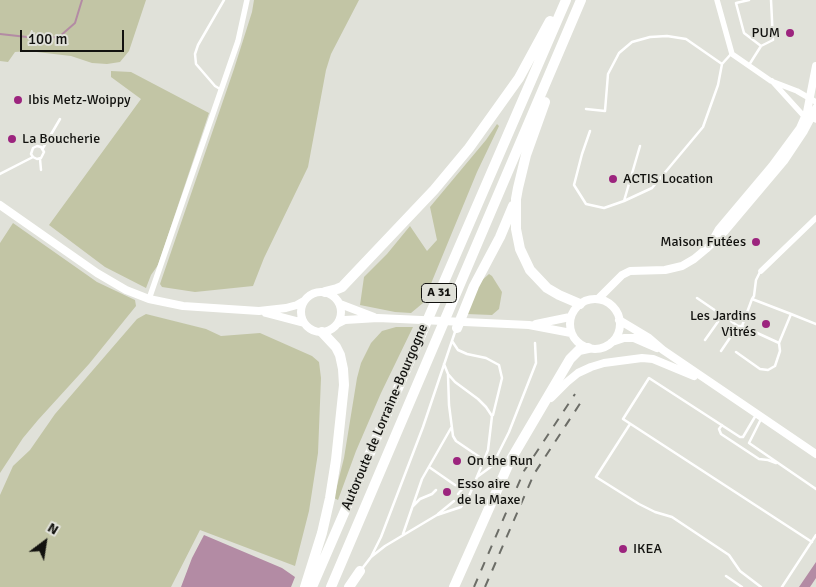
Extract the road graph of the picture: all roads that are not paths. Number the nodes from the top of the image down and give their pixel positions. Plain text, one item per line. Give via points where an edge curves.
1 (224, 0) edge
2 (247, 0) edge
3 (581, 0) edge
4 (718, 0) edge
5 (750, 0) edge
6 (771, 0) edge
7 (564, 4) edge
8 (761, 46) junction
9 (732, 54) junction
10 (722, 64) junction
11 (749, 65) junction
12 (816, 66) edge
13 (549, 77) junction
14 (771, 81) junction
15 (220, 89) junction
16 (813, 100) edge
17 (816, 108) edge
18 (586, 109) dead end
19 (60, 118) dead end
20 (810, 118) edge
21 (590, 131) dead end
22 (640, 146) dead end
23 (43, 148) junction
24 (33, 157) junction
25 (40, 159) junction
26 (41, 170) dead end
27 (0, 174) edge
28 (516, 199) junction
29 (624, 201) junction
30 (0, 205) edge
31 (816, 218) edge
32 (761, 271) joint
33 (615, 282) junction
34 (325, 292) junction
35 (696, 298) dead end
36 (149, 299) junction
37 (598, 299) junction
38 (752, 300) junction
39 (304, 301) junction
40 (340, 304) junction
41 (580, 304) junction
42 (610, 304) junction
43 (259, 311) junction
44 (791, 314) junction
45 (722, 316) junction
46 (570, 317) junction
47 (378, 318) junction
48 (619, 320) junction
49 (304, 322) junction
50 (338, 324) junction
51 (816, 324) edge
52 (460, 325) junction
53 (529, 325) junction
54 (740, 326) junction
55 (322, 332) junction
56 (571, 333) junction
57 (705, 340) dead end
58 (452, 341) junction
59 (535, 342) dead end
60 (612, 342) junction
61 (779, 343) junction
62 (588, 348) junction
63 (663, 350) junction
64 (722, 351) dead end
65 (736, 352) dead end
66 (444, 364) junction
67 (448, 374) junction
68 (708, 381) junction
69 (545, 403) junction
70 (492, 416) junction
71 (759, 416) junction
72 (630, 424) junction
73 (722, 425) junction
74 (451, 428) junction
75 (816, 454) edge
76 (484, 460) junction
77 (781, 466) junction
78 (428, 467) junction
79 (444, 478) junction
80 (477, 478) junction
81 (475, 482) junction
82 (441, 483) dead end
83 (464, 487) junction
84 (816, 489) edge
85 (436, 490) dead end
86 (458, 494) dead end
87 (454, 501) dead end
88 (412, 507) junction
89 (437, 515) junction
90 (816, 535) edge
91 (402, 536) junction
92 (812, 542) junction
93 (371, 557) junction
94 (360, 571) joint
95 (726, 576) dead end
96 (305, 587) edge
97 (312, 587) edge
98 (330, 587) edge
99 (349, 587) edge
100 (454, 587) edge
101 (742, 587) edge
102 (761, 587) edge
103 (782, 587) edge

1 - 15 lane via 195,54 196,64
2 - 15 street via 238,41
3 - 13 highway, Autoroute de Lorraine-Bourgogne / A 31
4 - 9 street
5 - 8 lane via 736,3 744,34
6 - 8 lane via 772,40
7 - 34 highway via 548,24 504,101 470,148 342,287
7 - 97 highway, Autoroute de Lorraine-Bourgogne / A 31
8 - 11 lane
9 - 10 lane
9 - 11 street
10 - 18 lane via 686,39 667,36 632,42 619,53 608,74 605,111
10 - 29 lane via 703,128 652,188
11 - 14 street
12 - 16 main road
13 - 28 highway
13 - 98 highway, Autoroute de Lorraine-Bourgogne / A 31
14 - 16 street
14 - 20 street via 794,107
15 - 36 street
16 - 20 main road
17 - 20 main road
19 - 23 lane
20 - 33 main road via 784,161 725,231 694,260 666,270 630,271
21 - 29 lane via 574,185 586,204 604,208
22 - 29 lane
23 - 24 lane via 33,148
23 - 25 lane via 44,154
24 - 25 lane
24 - 27 lane
25 - 26 lane
28 - 41 highway via 516,229 523,259 547,288
28 - 52 highway via 474,286
30 - 36 main road via 97,273
31 - 32 street
32 - 38 lane
33 - 37 main road
33 - 42 main road
34 - 39 main road via 313,293
34 - 40 main road
35 - 45 lane
36 - 43 main road via 183,306
37 - 41 main road
37 - 42 main road
38 - 44 lane
38 - 54 lane
39 - 43 main road via 286,308
39 - 49 main road via 301,312
40 - 47 main road
40 - 50 main road via 342,310
41 - 46 main road
42 - 48 main road
43 - 49 main road
44 - 51 lane
44 - 61 lane
45 - 54 lane
45 - 57 lane
46 - 53 main road
46 - 56 main road
47 - 50 main road via 345,320
47 - 52 main road
48 - 60 main road via 618,332
48 - 63 main road
49 - 55 main road via 315,331
50 - 55 main road
52 - 53 main road
52 - 58 lane
53 - 56 main road
54 - 61 lane
54 - 64 lane
55 - 96 highway via 340,355 344,385 330,498
56 - 62 main road via 575,340
58 - 66 lane
58 - 70 lane via 458,350 499,365 502,378
59 - 80 lane via 536,363 515,416 492,466
60 - 62 main road via 601,348
60 - 63 main road via 634,338
61 - 65 lane via 775,366 768,370 760,369
62 - 69 highway via 579,350 570,359
63 - 68 main road
66 - 67 lane
66 - 93 lane via 392,509
67 - 70 lane
67 - 74 lane
68 - 69 main road via 653,359 604,363 591,366 573,377
68 - 71 main road
69 - 100 highway via 502,478
70 - 76 lane
71 - 73 lane via 743,437
71 - 75 main road
71 - 77 lane via 749,443
72 - 73 lane via 623,419 649,378
72 - 92 lane
72 - 102 lane via 596,477 639,504 672,517 729,554 740,571
73 - 77 lane via 721,434 759,459
74 - 76 lane via 456,441
74 - 78 lane
76 - 80 lane
77 - 84 lane
78 - 79 lane
78 - 88 lane
79 - 82 lane
79 - 83 lane
80 - 81 lane
81 - 83 lane
81 - 89 lane via 461,507
83 - 86 lane
85 - 88 lane
87 - 89 lane
88 - 91 lane
89 - 91 lane
90 - 92 lane
91 - 93 lane
92 - 103 lane
93 - 94 lane
94 - 99 highway
95 - 101 lane

